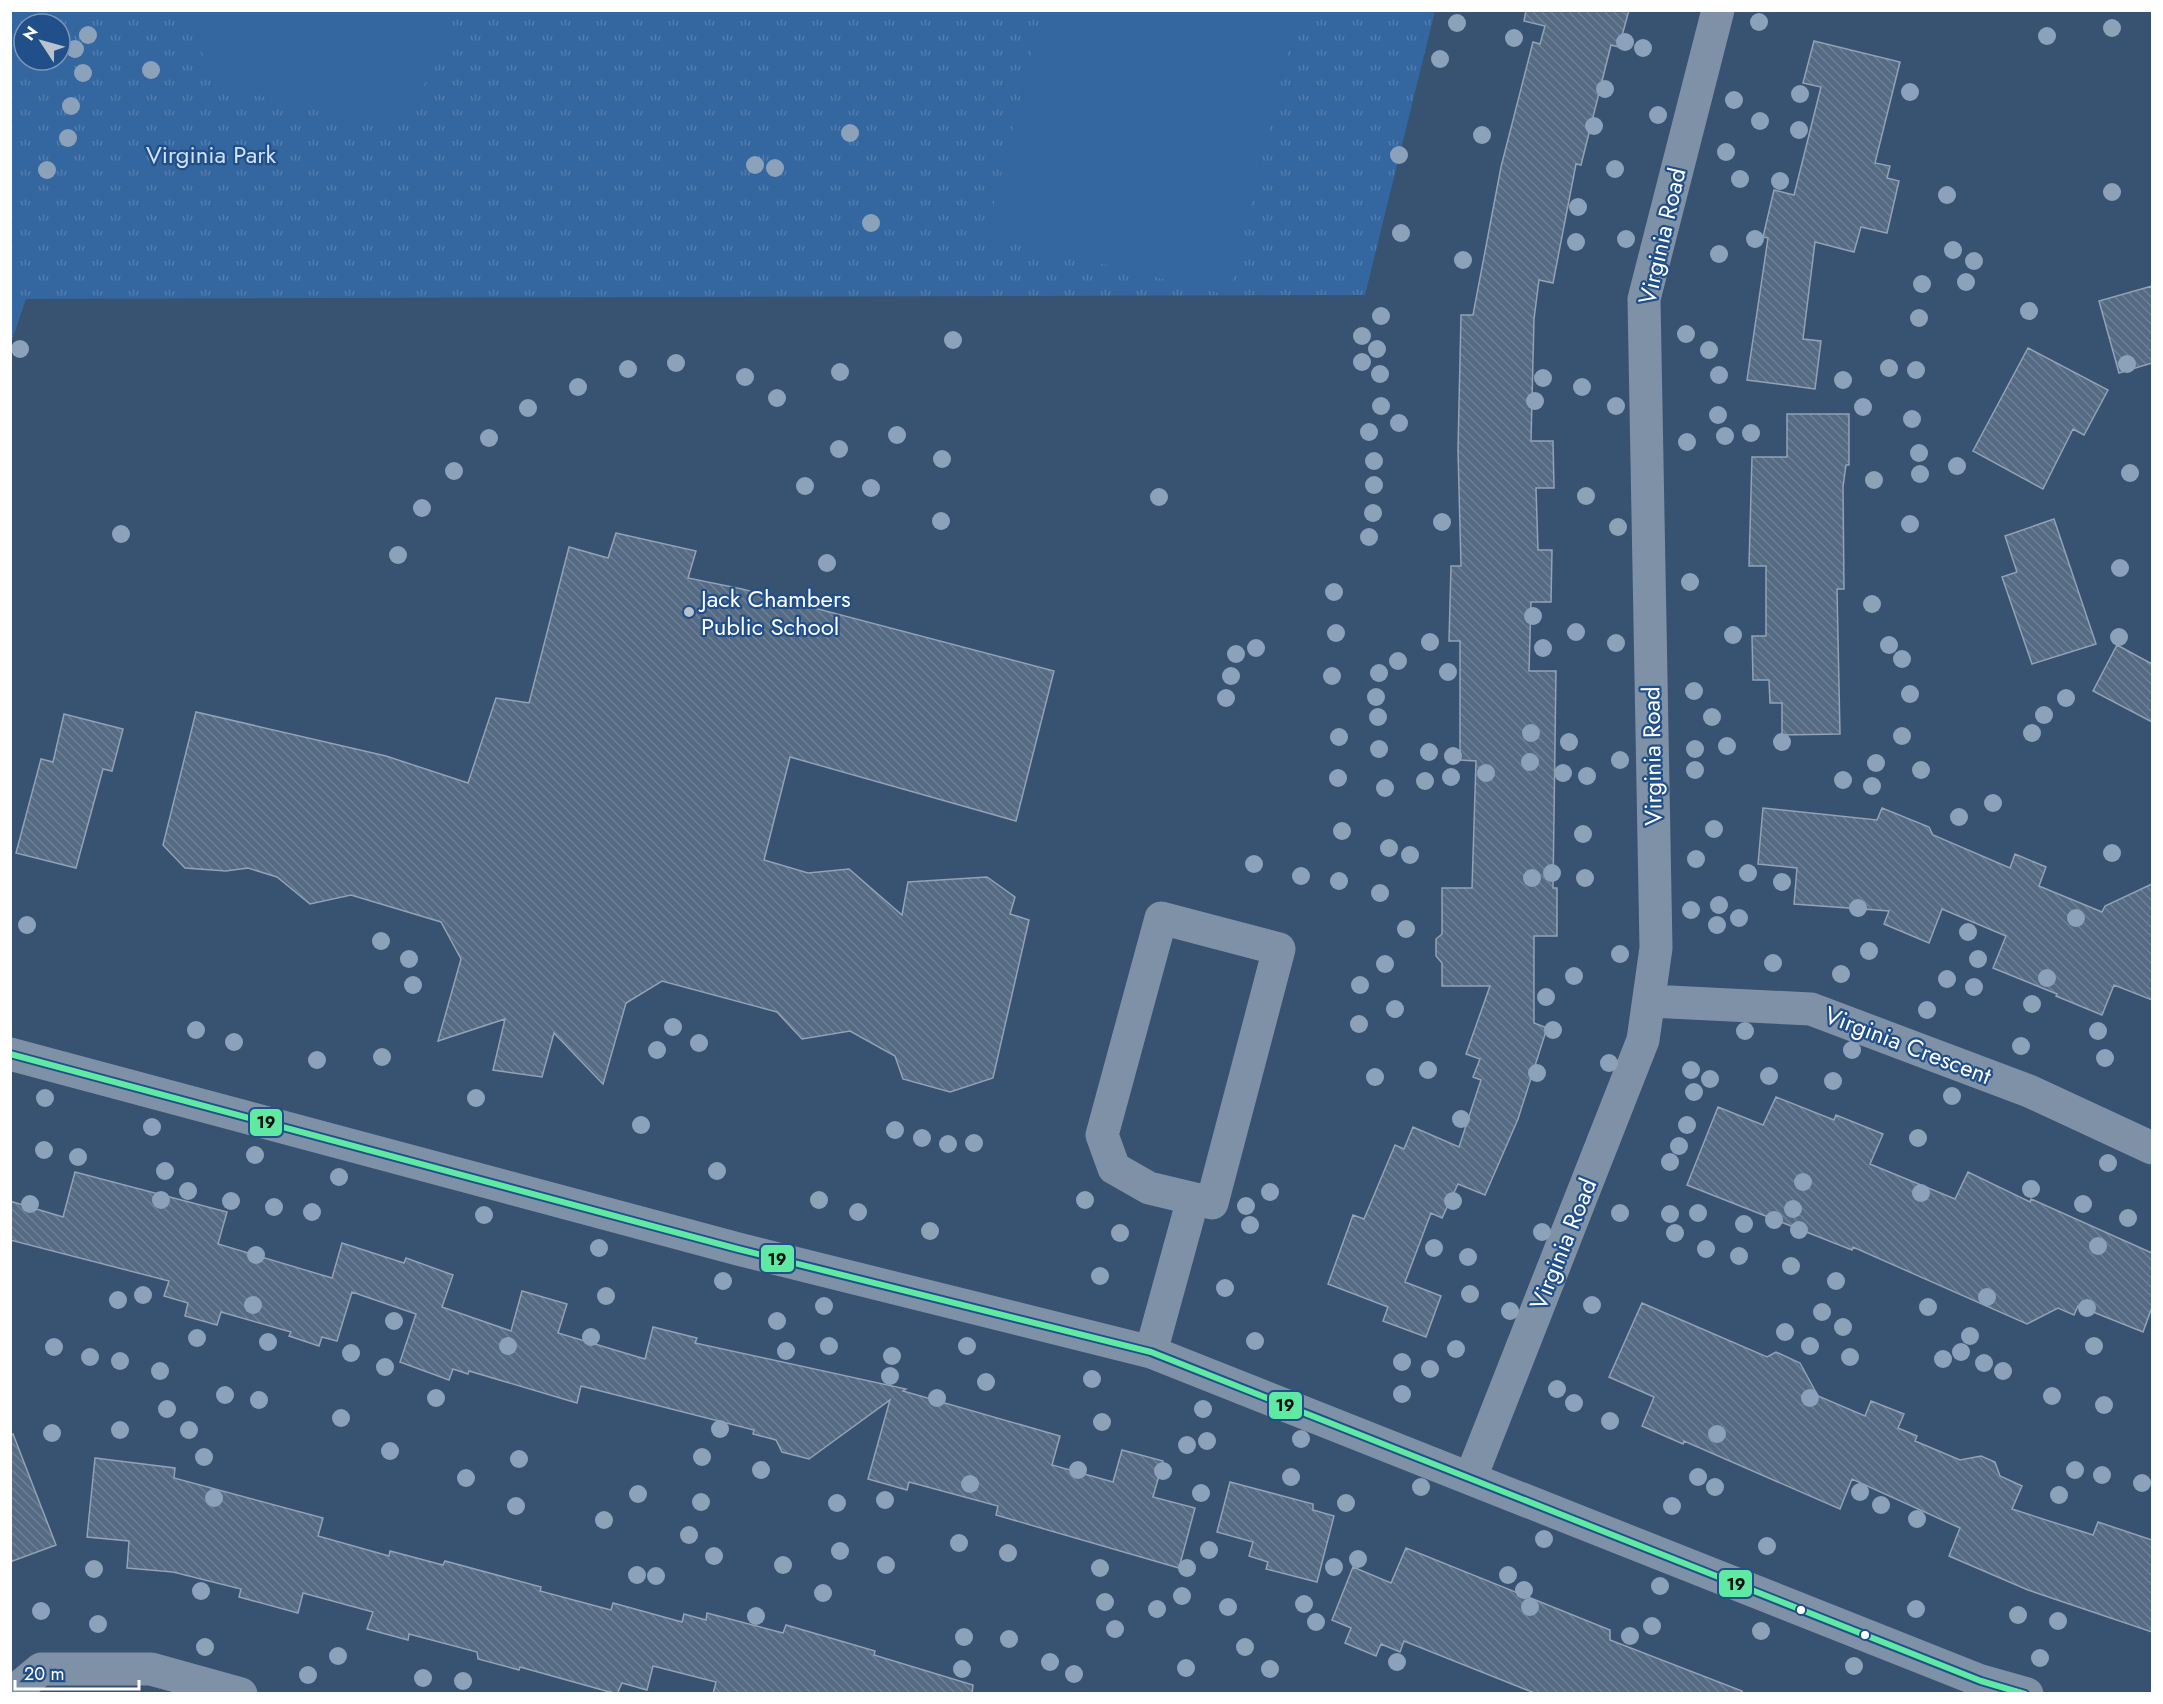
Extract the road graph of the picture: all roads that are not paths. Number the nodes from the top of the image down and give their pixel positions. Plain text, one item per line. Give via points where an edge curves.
1 (1718, 10) edge
2 (1650, 1001) junction
3 (10, 1054) edge
4 (2152, 1148) edge
5 (1193, 1199) junction
6 (1151, 1352) junction
7 (1471, 1477) junction
8 (1979, 1687) edge
9 (11, 1694) edge
10 (241, 1694) edge
11 (2027, 1694) edge

1 - 2 street, Virginia Road via 1644,299 1656,948
2 - 4 street, Virginia Crescent via 1811,1009 2029,1091
2 - 7 street, Virginia Road via 1643,1040
3 - 6 street via 738,1250
5 - 5 street via 1212,1203 1279,949 1161,918 1102,1135 1114,1168 1149,1188
5 - 6 street
6 - 7 street
7 - 8 street
8 - 11 street
9 - 10 street via 41,1669 151,1669

